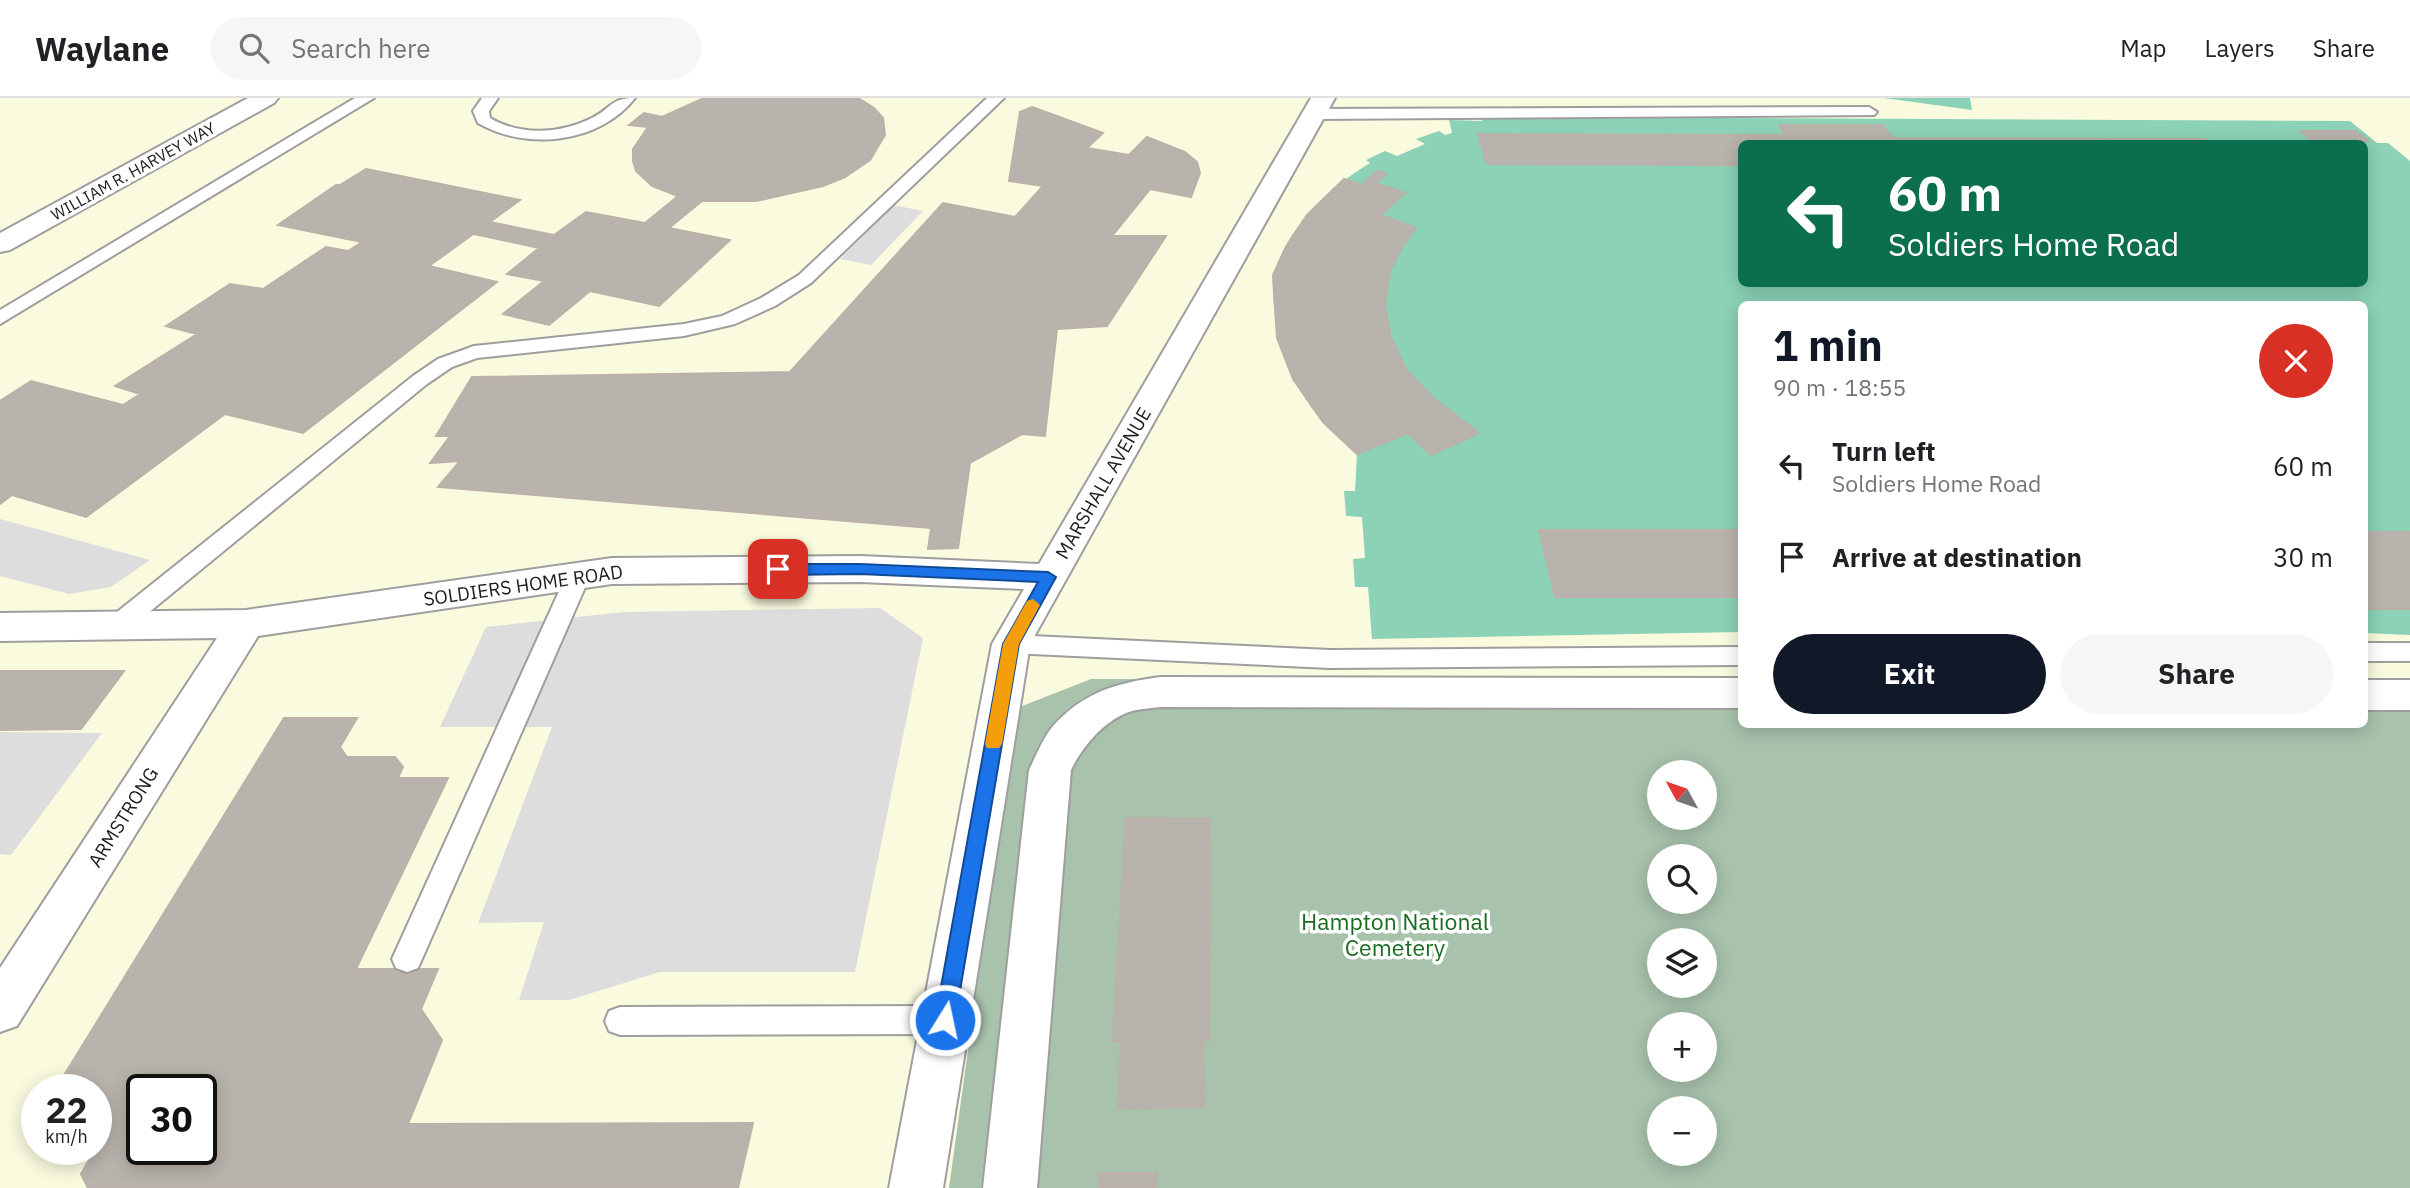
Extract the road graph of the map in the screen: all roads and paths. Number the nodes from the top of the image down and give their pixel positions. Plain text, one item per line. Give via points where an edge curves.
1 (266, 98) edge
2 (366, 98) edge
3 (490, 98) edge
4 (627, 98) edge
5 (996, 98) edge
6 (1320, 106) edge
7 (1869, 112) dead end
8 (0, 244) edge
9 (0, 318) edge
10 (578, 576) junction
11 (1048, 577) junction
12 (246, 624) junction
13 (116, 625) junction
14 (0, 628) edge
15 (1011, 644) junction
16 (2368, 652) edge
17 (2410, 652) edge
18 (1738, 656) edge
19 (1738, 693) edge
20 (2368, 695) edge
21 (2410, 695) edge
22 (407, 959) dead end
23 (0, 1010) edge
24 (945, 1020) junction
25 (620, 1021) dead end
26 (916, 1188) edge
27 (1010, 1188) edge

1 - 8 street, WILLIAM R. HARVEY WAY
2 - 9 lane
3 - 4 lane via 481,111 483,120 492,128 528,135 593,123
5 - 13 lane via 805,279 768,302 728,320 684,330 506,346 445,363
6 - 7 lane
6 - 11 street, MARSHALL AVENUE
10 - 11 street, SOLDIERS HOME ROAD via 612,571 860,569
10 - 12 street, SOLDIERS HOME ROAD
10 - 22 lane
11 - 15 street, MARSHALL AVENUE
12 - 13 street, SOLDIERS HOME ROAD
12 - 23 street, ARMSTRONG
13 - 14 street, SOLDIERS HOME ROAD
15 - 18 lane via 1330,659
15 - 24 street, MARSHALL AVENUE
16 - 17 lane
19 - 27 street via 1160,692 1120,698 1094,714 1066,739 1050,770
20 - 21 street
24 - 25 lane
24 - 26 street, MARSHALL AVENUE

